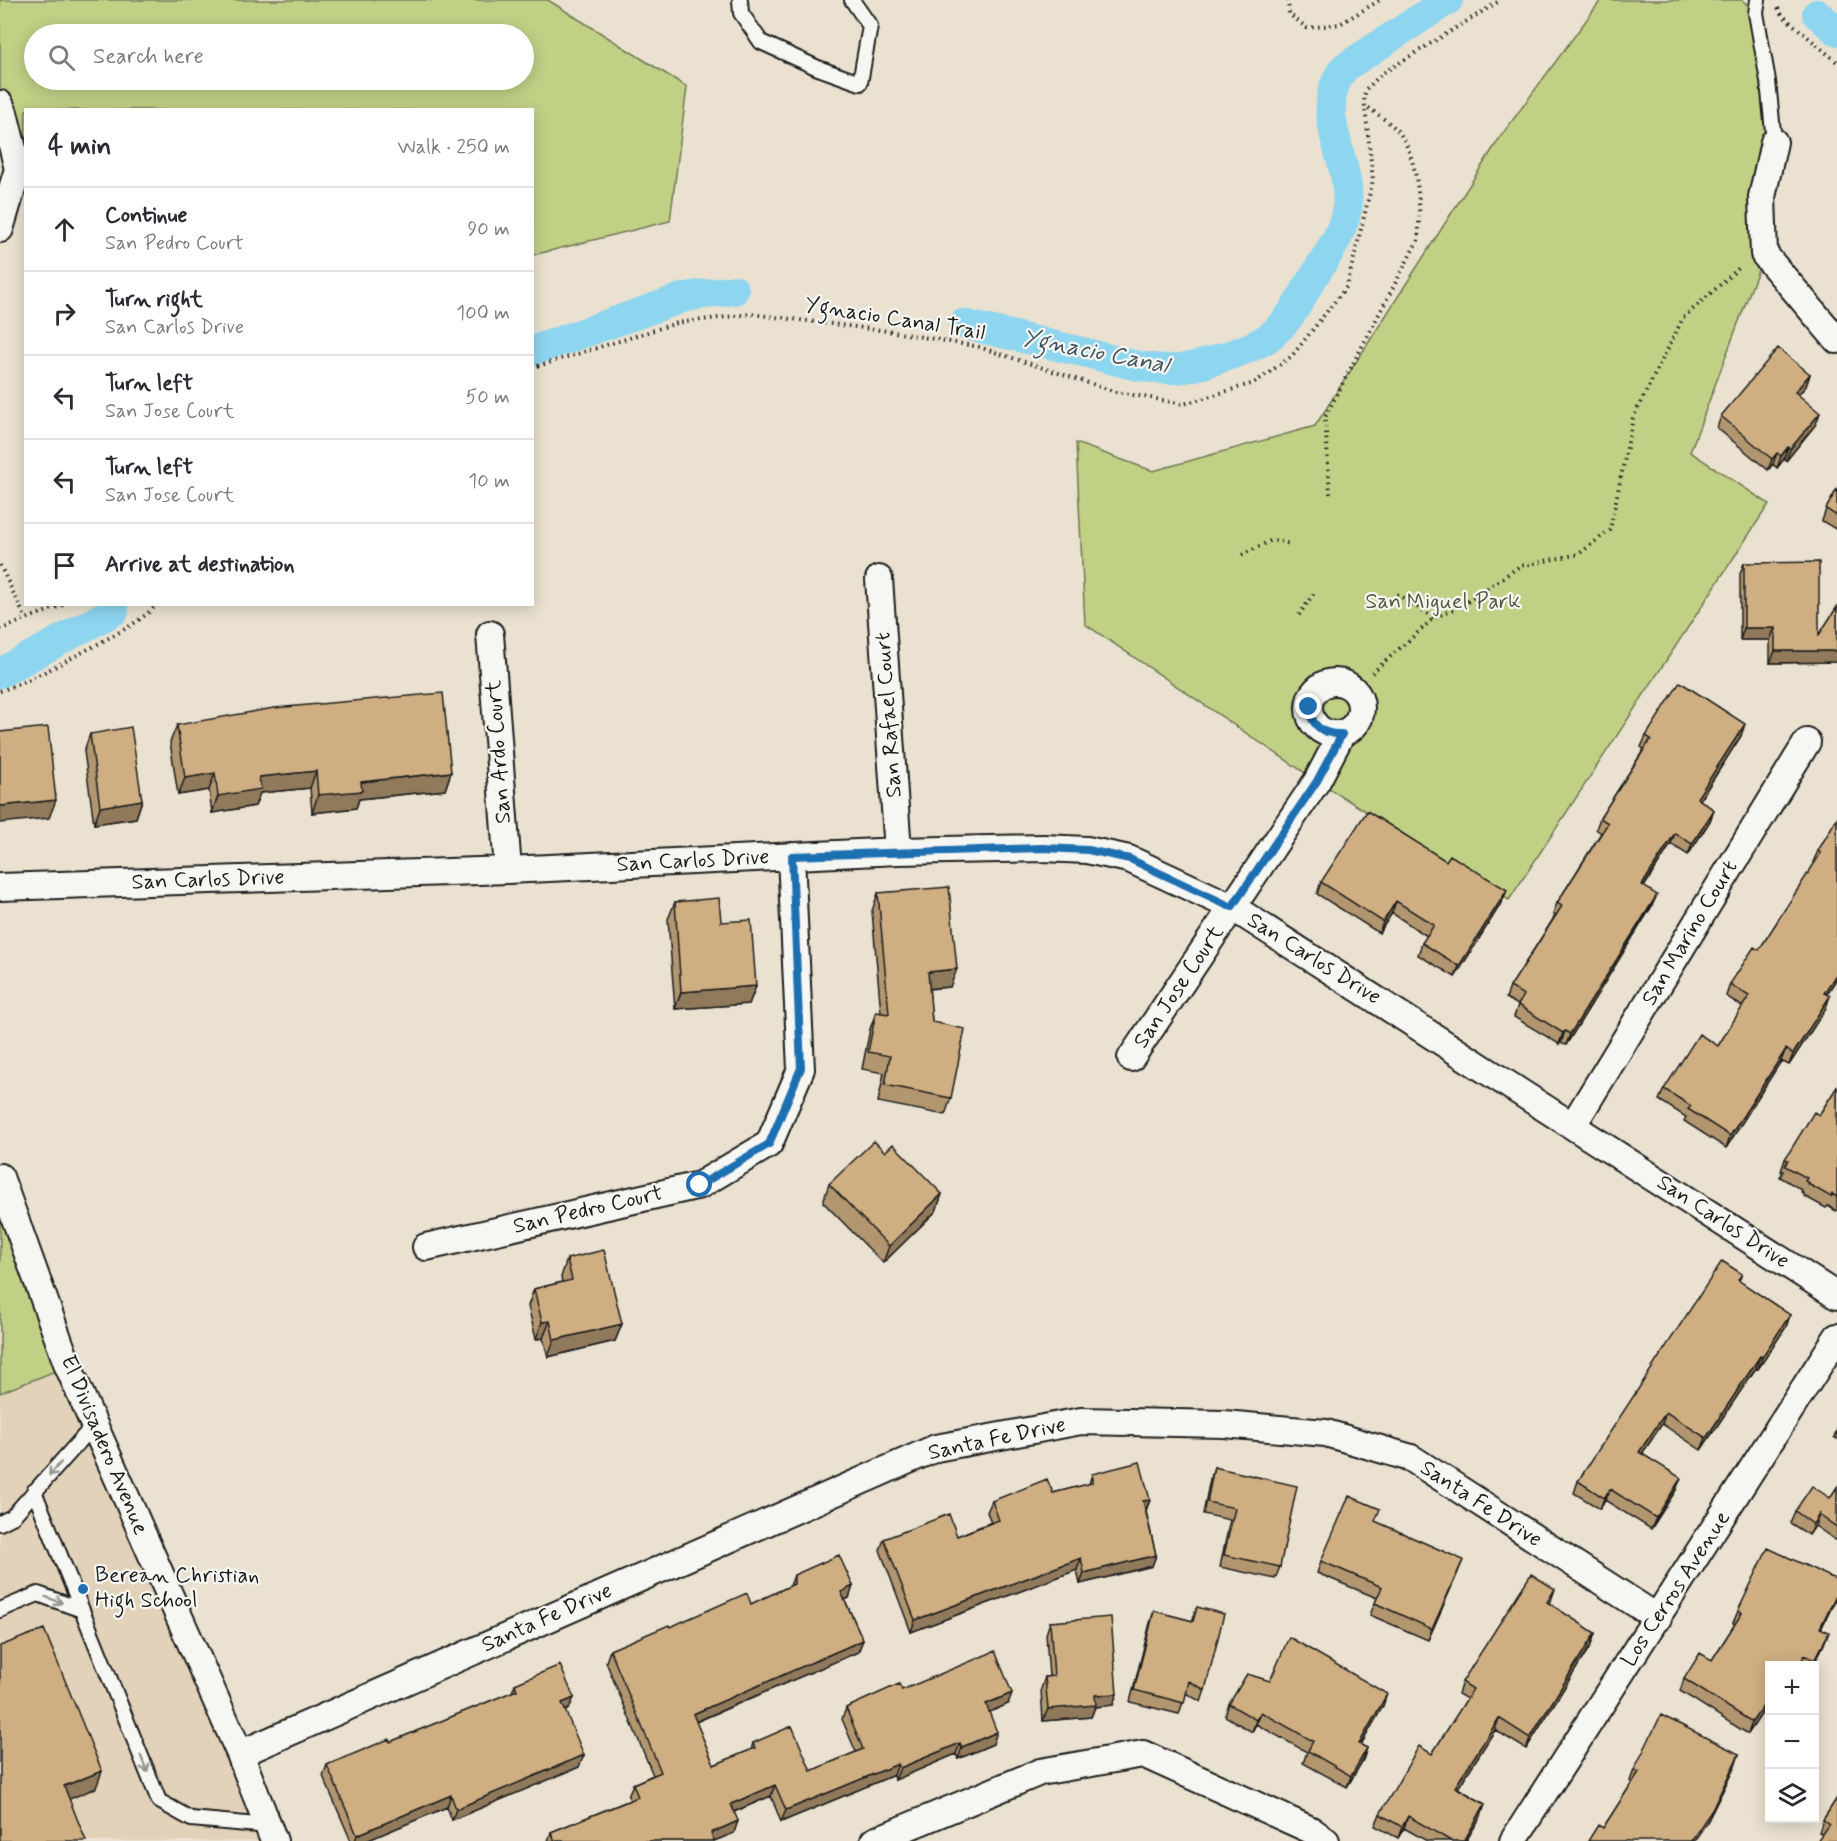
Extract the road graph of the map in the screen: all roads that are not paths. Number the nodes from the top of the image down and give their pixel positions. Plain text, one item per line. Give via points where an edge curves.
1 (740, 0) edge
2 (852, 0) edge
3 (1758, 0) edge
4 (0, 104) edge
5 (1774, 142) joint
6 (0, 229) edge
7 (1837, 340) edge
8 (879, 579) dead end
9 (490, 634) dead end
10 (1342, 734) dead end
11 (1807, 742) dead end
12 (898, 851) junction
13 (792, 856) junction
14 (508, 870) junction
15 (0, 887) edge
16 (1232, 907) junction
17 (1131, 1058) dead end
18 (1573, 1125) junction
19 (0, 1177) edge
20 (426, 1247) dead end
21 (1837, 1296) edge
22 (1837, 1337) edge
23 (94, 1425) junction
24 (34, 1491) junction
25 (0, 1522) edge
26 (0, 1610) edge
27 (82, 1610) junction
28 (1658, 1618) junction
29 (240, 1754) junction
30 (271, 1834) edge
31 (874, 1841) edge
32 (1326, 1841) edge
33 (1513, 1841) edge

1 - 2 lane via 741,13 761,42 860,83 870,26
3 - 5 lane via 1756,13
4 - 6 street via 18,169
5 - 7 street via 1762,197 1764,254
8 - 12 street, San Rafael Court
9 - 14 street, San Ardo Court
10 - 16 street, San Jose Court via 1317,781
11 - 18 street, San Marino Court
12 - 13 street, San Carlos Drive
12 - 16 street, San Carlos Drive via 1088,850 1130,859
13 - 14 street, San Carlos Drive
13 - 20 street, San Pedro Court via 801,1068 769,1144 700,1185
14 - 15 street, San Carlos Drive
16 - 17 street, San Jose Court
16 - 18 street, San Carlos Drive
18 - 21 street, San Carlos Drive
19 - 23 street, El Divisadero Avenue via 68,1366
22 - 28 street, Los Cerros Avenue
23 -> 24 lane
23 - 29 street, El Divisadero Avenue
24 - 25 lane via 12,1518
24 - 27 lane
26 -> 27 lane via 38,1594
27 -> 30 lane via 159,1801 191,1820
28 - 29 street, Santa Fe Drive via 1411,1458 1326,1433 1224,1424 1081,1421 936,1448
28 - 33 street, Los Cerros Avenue
29 - 30 street, El Divisadero Avenue
31 - 32 street via 1040,1772 1143,1754 1311,1830

